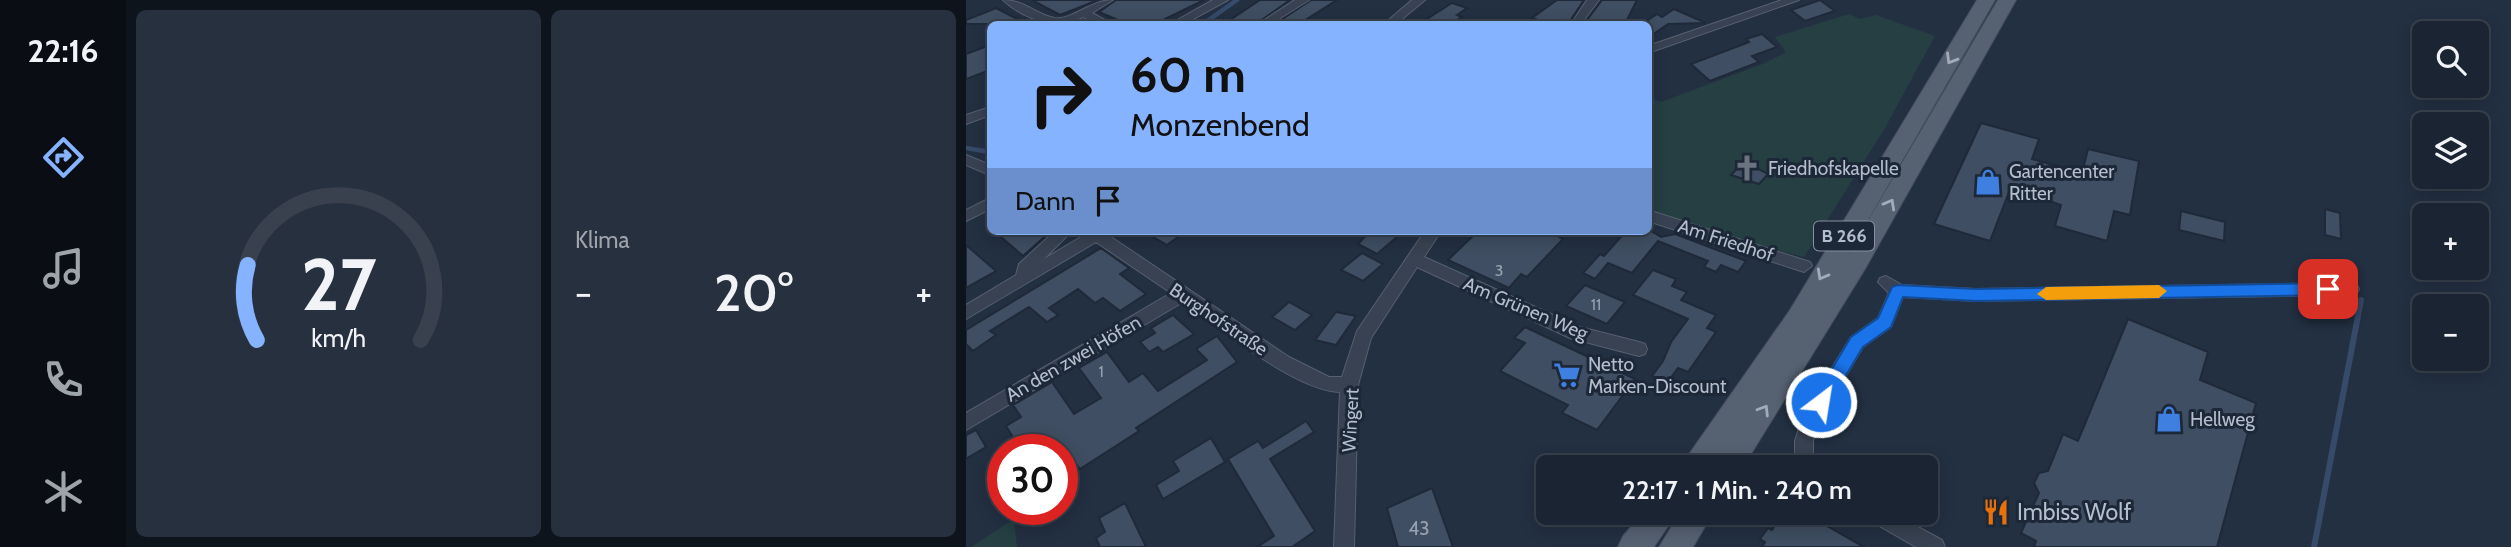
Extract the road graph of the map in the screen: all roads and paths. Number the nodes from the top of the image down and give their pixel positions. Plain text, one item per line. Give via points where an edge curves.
1 (1009, 0) edge
2 (1107, 0) edge
3 (1222, 0) edge
4 (1303, 0) edge
5 (1419, 0) edge
6 (1593, 0) edge
7 (1793, 0) edge
8 (1986, 0) edge
9 (2007, 0) edge
10 (1083, 13) junction
11 (1051, 21) edge
12 (1064, 21) edge
13 (1099, 21) edge
14 (1182, 21) edge
15 (1269, 21) edge
16 (1393, 21) edge
17 (1578, 21) edge
18 (1652, 49) edge
19 (987, 112) edge
20 (966, 120) edge
21 (966, 160) edge
22 (987, 169) edge
23 (987, 204) edge
24 (966, 216) edge
25 (1652, 216) edge
26 (1060, 235) edge
27 (1097, 235) edge
28 (1103, 235) edge
29 (1431, 235) edge
30 (1415, 260) junction
31 (1804, 266) dead end
32 (1023, 279) junction
33 (2351, 289) dead end
34 (1181, 295) junction
35 (966, 313) edge
36 (1639, 349) dead end
37 (1349, 385) junction
38 (966, 422) edge
39 (1703, 455) edge
40 (1735, 455) edge
41 (1805, 455) edge
42 (1652, 525) edge
43 (1690, 525) edge
44 (1896, 525) edge
45 (1344, 547) edge
46 (1634, 547) edge
47 (1675, 547) edge
48 (1935, 547) edge

1 - 11 street
2 - 10 street
3 - 14 street
4 - 15 street
5 - 16 street
6 - 17 street
7 - 18 street
8 -> 39 main road, B 266 via 1798,317
40 -> 9 main road, B 266 via 1856,263
10 - 12 street
10 - 13 street
19 - 20 street
21 - 22 street
23 - 24 street
25 - 31 street, Am Friedhof
26 - 32 street via 1025,268
27 - 32 street
28 - 34 street, Burghofstraße
29 - 30 street, Wingert
30 - 36 street, Am Grünen Weg via 1576,332
30 - 37 street, Wingert via 1363,336
32 - 35 street
33 - 41 street via 1976,295 1892,287 1885,322 1857,342 1809,422
34 - 37 street, Burghofstraße via 1283,362 1327,384
34 - 38 street, An den zwei Höfen
37 - 45 street, Wingert
42 - 46 main road
43 - 47 main road
44 - 48 street

